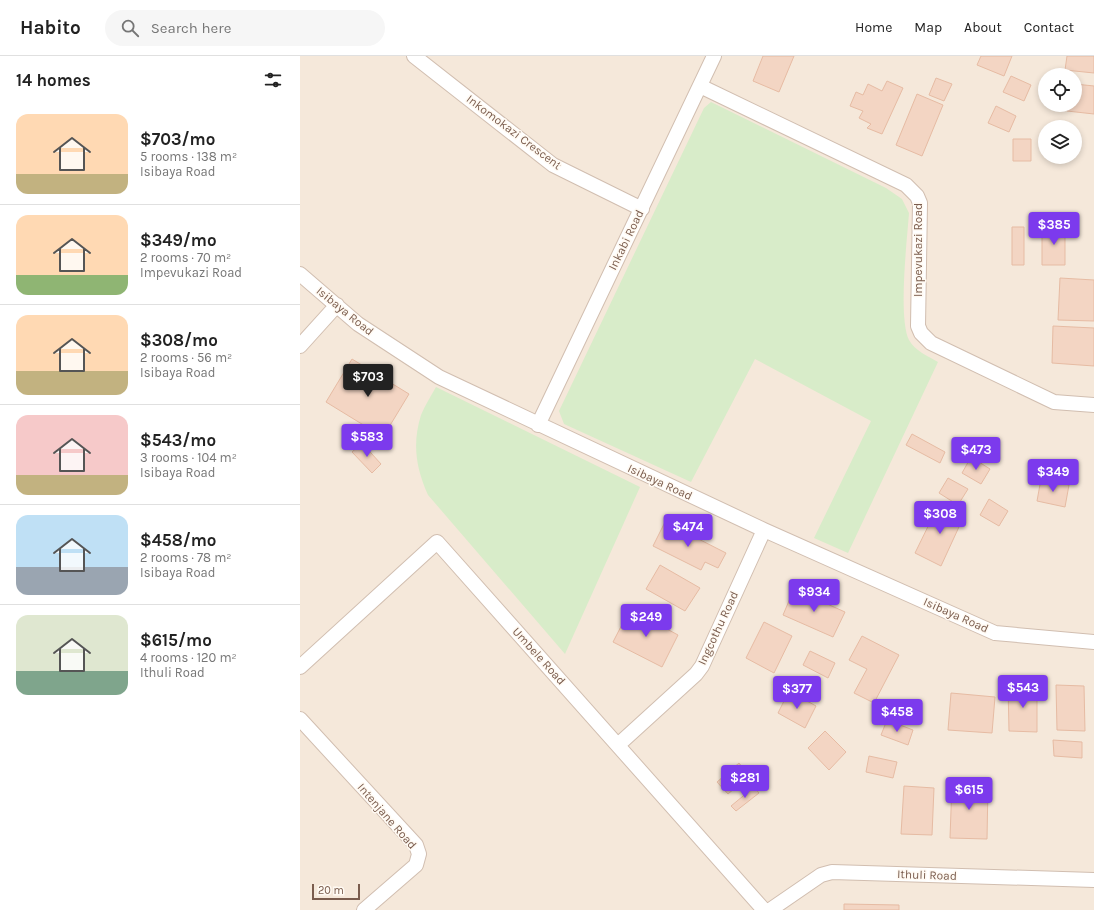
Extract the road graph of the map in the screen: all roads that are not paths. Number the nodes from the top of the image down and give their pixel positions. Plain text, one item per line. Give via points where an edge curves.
1 (414, 56) edge
2 (714, 56) edge
3 (700, 86) junction
4 (642, 209) junction
5 (300, 274) edge
6 (337, 305) junction
7 (300, 346) edge
8 (1094, 406) edge
9 (538, 425) junction
10 (764, 530) junction
11 (1094, 642) edge
12 (300, 667) edge
13 (300, 719) edge
14 (618, 745) junction
15 (1094, 880) edge
16 (364, 910) edge
17 (764, 910) edge
18 (770, 910) edge

1 - 4 street, Inkomokazi Crescent via 553,165
2 - 3 street, Inkabi Road
3 - 4 street, Inkabi Road
3 - 8 street, Impevukazi Road via 912,190 920,203 918,326 931,343 1054,402
4 - 9 street, Inkabi Road
5 - 6 street, Isibaya Road
6 - 7 street
6 - 9 street, Isibaya Road via 358,324 439,377
9 - 10 street, Isibaya Road
10 - 11 street, Isibaya Road via 994,633
10 - 14 street, Ingcothu Road via 702,666
12 - 14 street, Umbele Road via 437,542
13 - 16 street, Intenjane Road via 416,845 419,854 416,865
14 - 17 street, Umbele Road
15 - 18 street, Ithuli Road via 832,872 821,875

